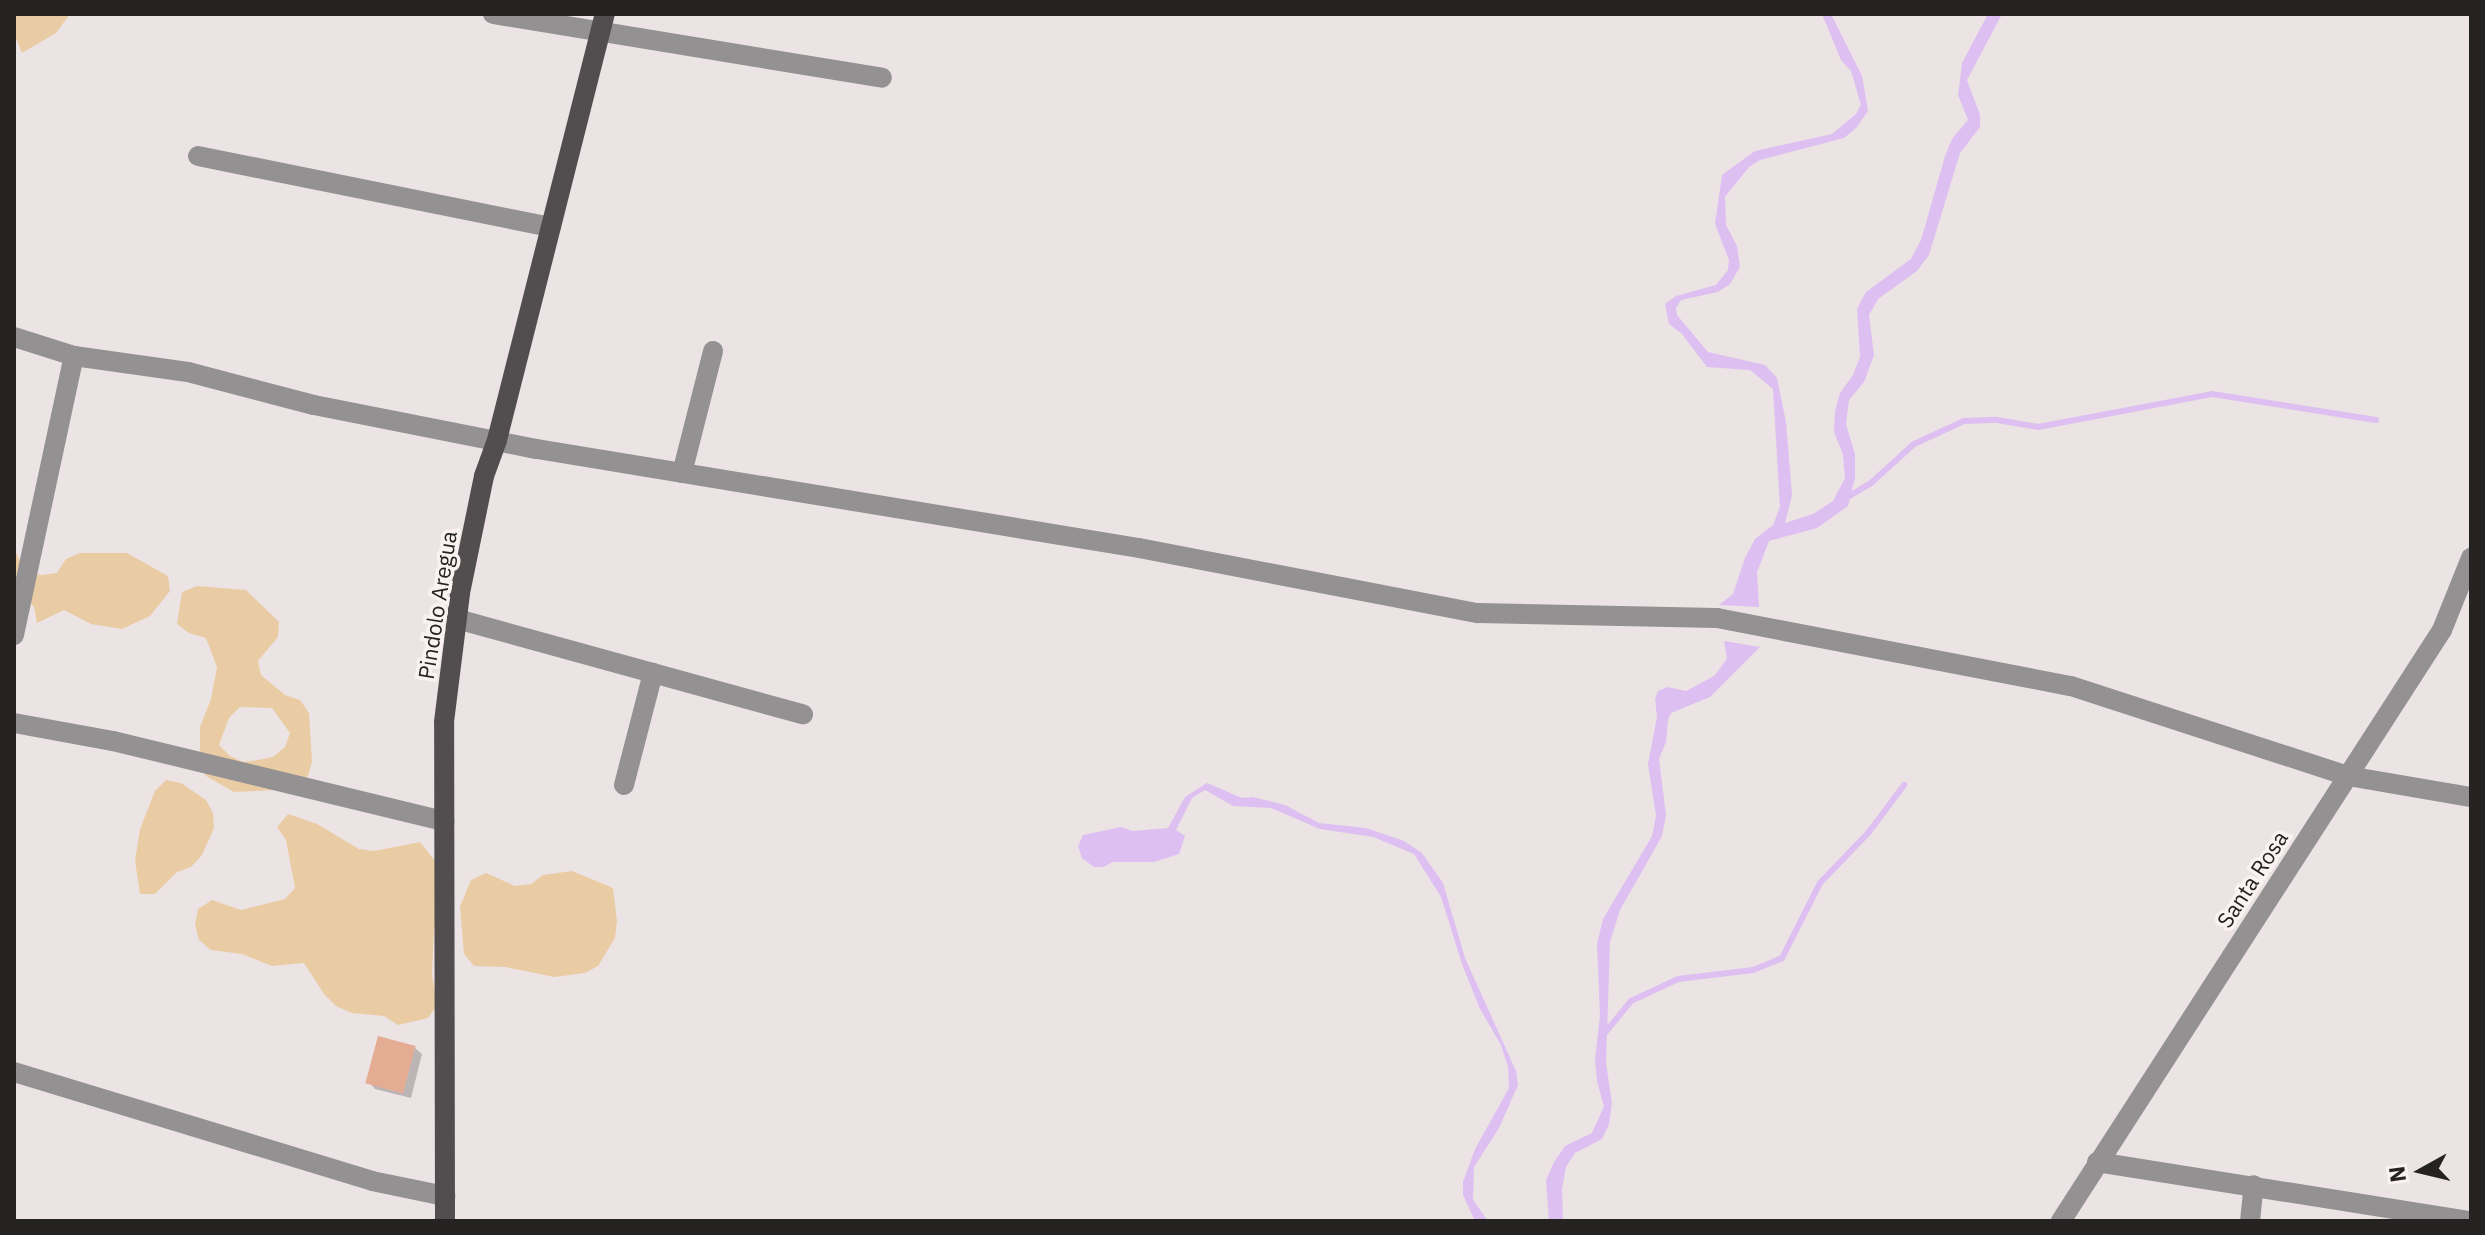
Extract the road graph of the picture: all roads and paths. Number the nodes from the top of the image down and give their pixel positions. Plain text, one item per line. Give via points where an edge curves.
1 (493, 14) edge
2 (603, 23) edge
3 (882, 78) dead end
4 (198, 156) dead end
5 (551, 227) junction
6 (14, 337) edge
7 (713, 351) dead end
8 (74, 356) junction
9 (497, 440) junction
10 (682, 473) junction
11 (24, 542) edge
12 (2471, 558) edge
13 (457, 619) junction
14 (14, 635) edge
15 (653, 673) junction
16 (803, 714) dead end
17 (14, 723) edge
18 (2348, 776) junction
19 (624, 785) dead end
20 (2471, 797) edge
21 (444, 821) junction
22 (14, 1072) edge
23 (2097, 1162) junction
24 (2254, 1185) junction
25 (445, 1196) junction
26 (445, 1221) edge
27 (2061, 1221) edge
28 (2250, 1221) edge
29 (2471, 1221) edge

1 - 2 street
2 - 3 street
2 - 5 main road, Pindolo Aregua
4 - 5 street
5 - 9 main road, Pindolo Aregua
6 - 8 street
7 - 10 street
8 - 9 street via 188,372 314,405
8 - 11 street
9 - 10 street
9 - 13 main road, Pindolo Aregua via 484,476
10 - 18 street via 1139,548 1478,613 1717,618 2071,686
11 - 14 street
12 - 18 street, Santa Rosa via 2442,630
13 - 15 street
13 - 21 main road, Pindolo Aregua via 444,722
15 - 16 street
15 - 19 street
17 - 21 street via 113,741
18 - 20 street
18 - 23 street, Santa Rosa
21 - 25 main road, Pindolo Aregua
22 - 25 street via 357,1177
23 - 24 street
23 - 27 street, Santa Rosa
24 - 28 street
24 - 29 street
25 - 26 main road, Pindolo Aregua

